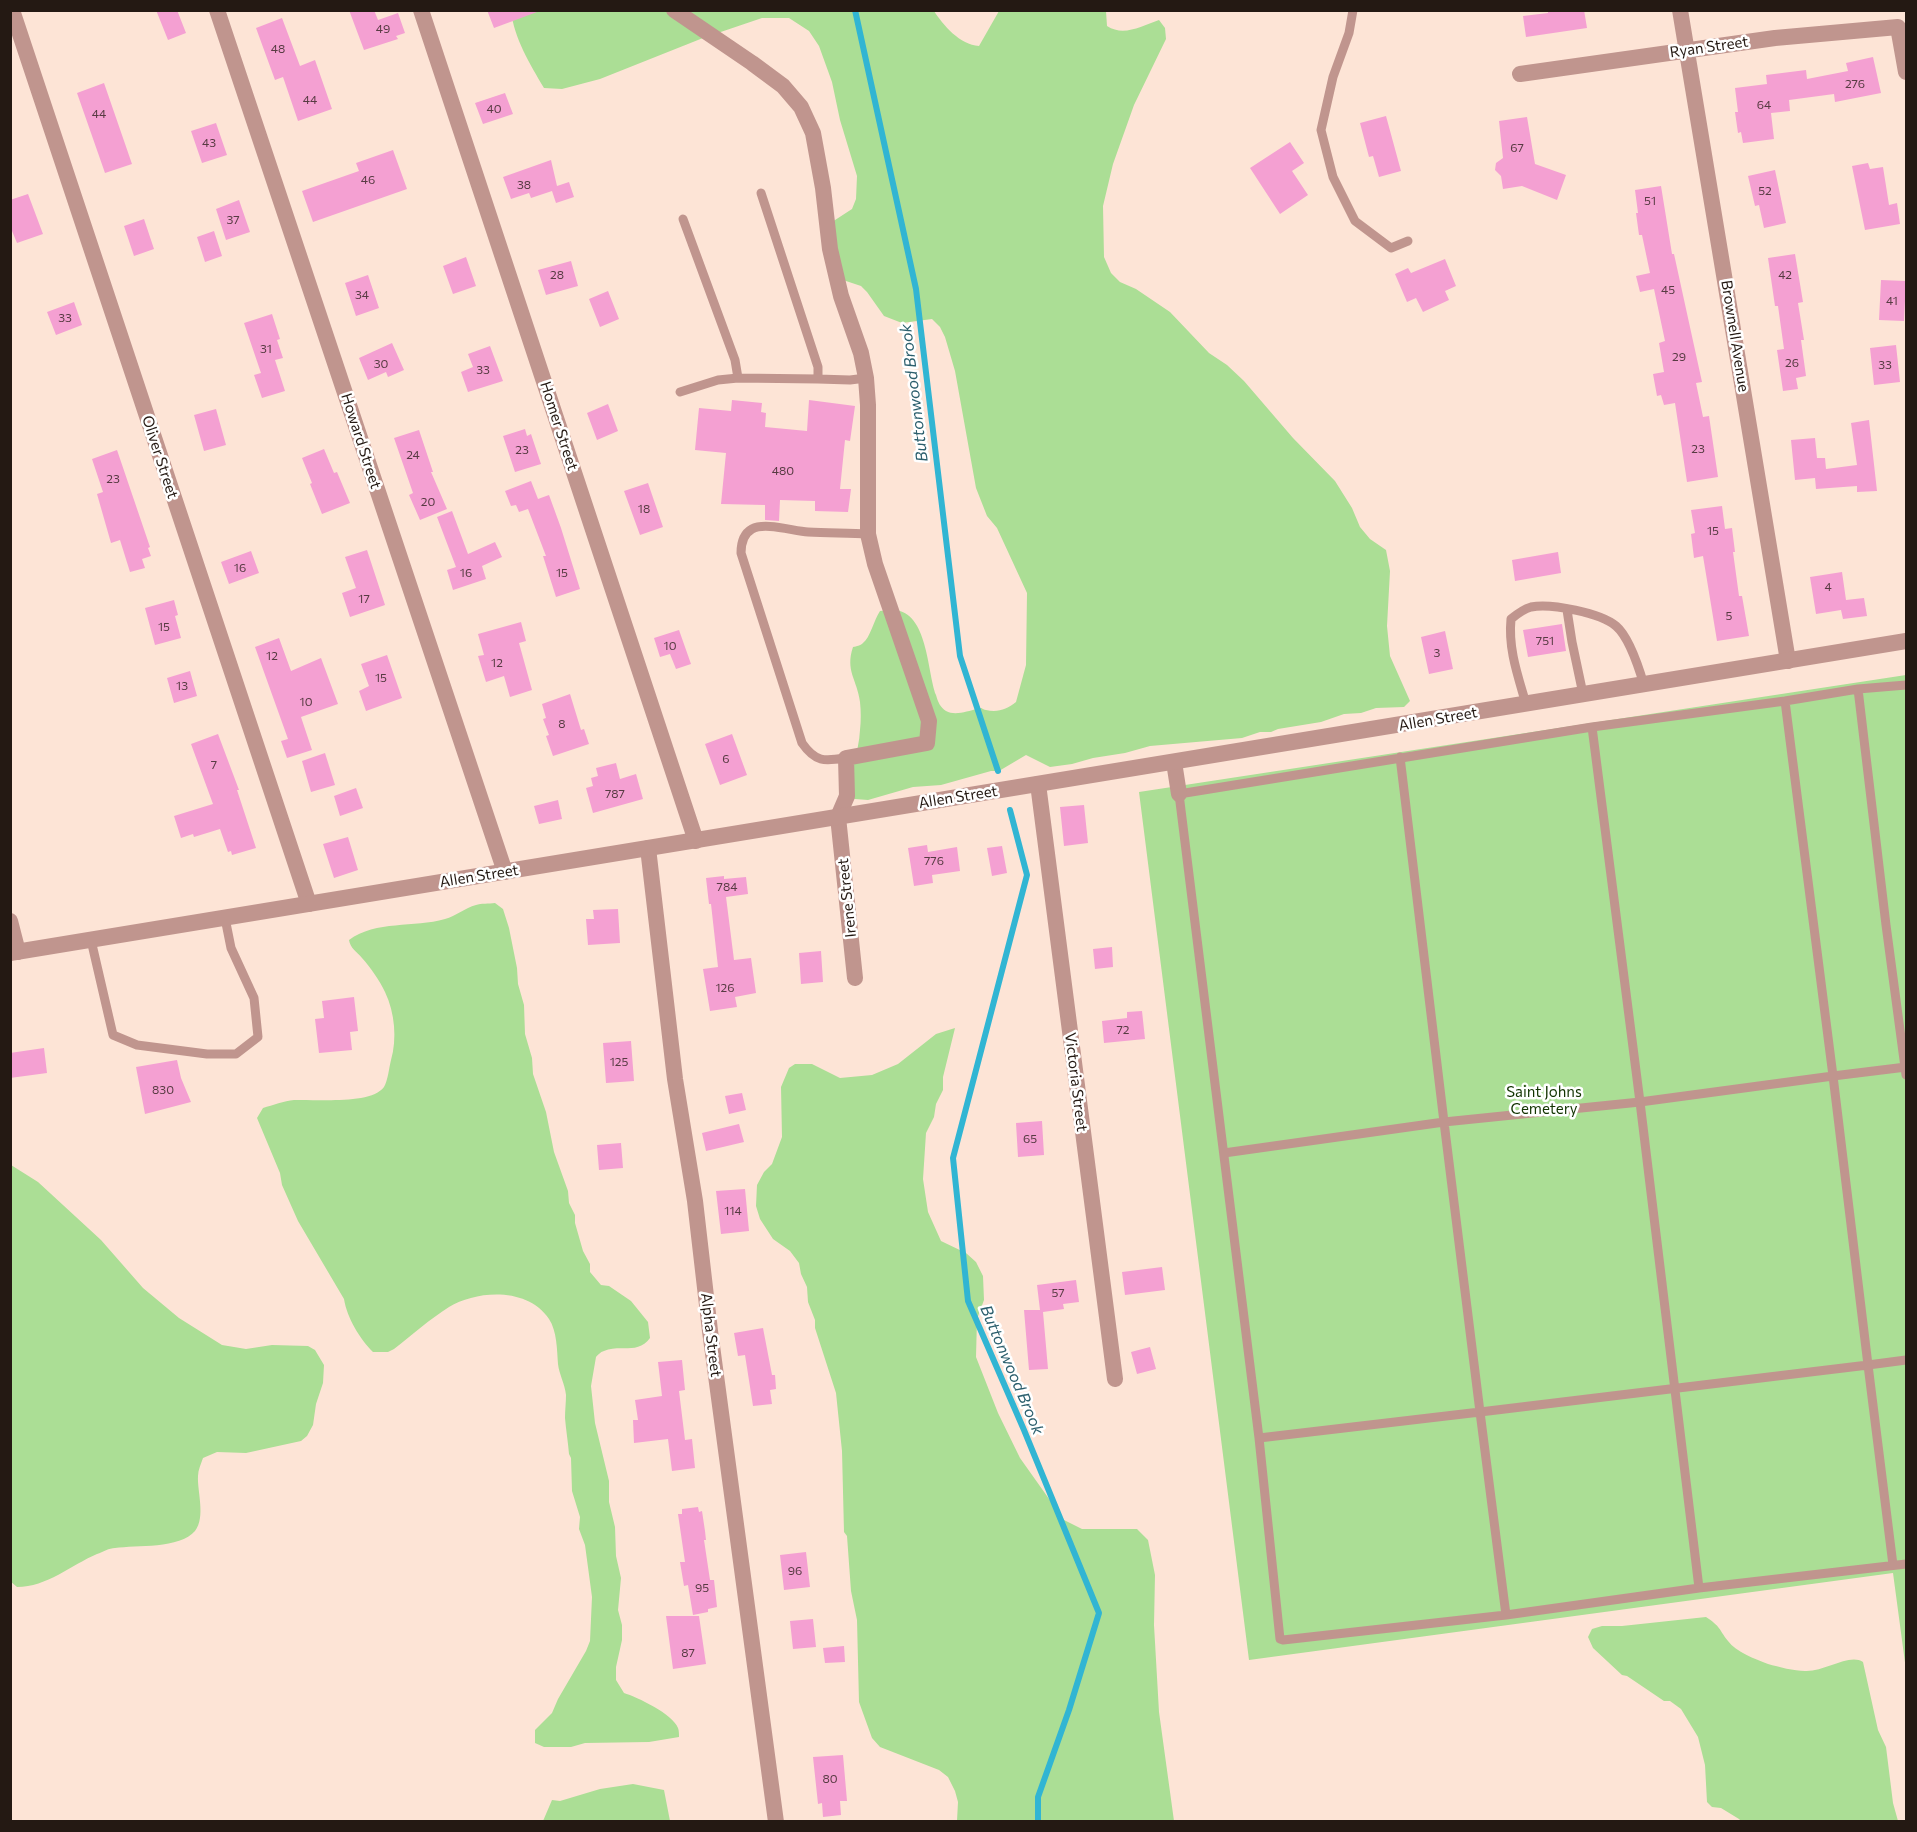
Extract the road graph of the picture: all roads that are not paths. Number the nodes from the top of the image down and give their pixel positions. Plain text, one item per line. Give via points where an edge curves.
1 (12, 10) edge
2 (217, 10) edge
3 (421, 10) edge
4 (674, 10) edge
5 (1353, 10) edge
6 (1680, 10) edge
7 (1687, 51) junction
8 (1906, 72) edge
9 (1520, 74) dead end
10 (761, 193) dead end
11 (683, 219) dead end
12 (1408, 241) dead end
13 (738, 378) junction
14 (866, 378) junction
15 (818, 379) junction
16 (680, 392) dead end
17 (868, 534) junction
18 (1568, 609) junction
19 (1906, 641) edge
20 (1788, 661) junction
21 (1906, 684) edge
22 (1644, 685) junction
23 (1858, 689) junction
24 (1583, 694) junction
25 (1785, 701) junction
26 (1526, 704) junction
27 (1592, 727) junction
28 (1400, 757) junction
29 (846, 758) junction
30 (1174, 762) junction
31 (1038, 784) junction
32 (1179, 794) junction
33 (838, 817) junction
34 (696, 841) junction
35 (648, 848) junction
36 (505, 872) junction
37 (309, 904) junction
38 (225, 918) junction
39 (10, 921) edge
40 (91, 940) junction
41 (14, 953) edge
42 (855, 978) dead end
43 (1906, 1069) edge
44 (1833, 1076) junction
45 (1640, 1102) junction
46 (1444, 1122) junction
47 (1224, 1153) junction
48 (1906, 1360) edge
49 (1868, 1365) junction
50 (1115, 1379) dead end
51 (1675, 1389) junction
52 (1480, 1412) junction
53 (1258, 1438) junction
54 (1906, 1564) edge
55 (1893, 1565) junction
56 (1699, 1588) junction
57 (1506, 1615) junction
58 (777, 1821) edge

1 - 37 street, Oliver Street
2 - 36 street, Howard Street
3 - 34 street, Homer Street
4 - 14 street via 783,86 801,107 813,133 841,296
5 - 12 lane via 1321,130 1333,177 1355,221 1391,248
6 - 7 street, Brownell Avenue
7 - 8 street, Ryan Street via 1898,27
7 - 9 street, Ryan Street
7 - 20 street, Brownell Avenue
10 - 15 lane via 818,367
11 - 13 lane via 735,360
13 - 15 lane
13 - 16 lane
14 - 15 lane
14 - 17 street
17 - 29 street via 928,721 927,743
17 - 29 lane via 753,528 741,543 802,743 809,753 826,761
18 - 22 lane via 1595,614 1617,626
18 - 24 lane
18 - 26 lane via 1531,607 1511,619 1511,650
19 - 20 street, Allen Street
20 - 22 street, Allen Street
21 - 23 lane
22 - 24 street, Allen Street
23 - 25 lane
23 - 43 lane
24 - 26 street, Allen Street
25 - 27 lane
25 - 44 lane
26 - 30 street, Allen Street
27 - 28 lane
27 - 45 lane
28 - 32 lane
28 - 46 lane
29 - 33 street via 847,796
30 - 31 street, Allen Street
30 - 32 street
31 - 33 street, Allen Street
31 - 50 street, Victoria Street
32 - 47 lane
33 - 34 street, Allen Street
33 - 42 street, Irene Street
34 - 35 street, Allen Street
35 - 36 street, Allen Street
35 - 58 street, Alpha Street via 675,1079 695,1201
36 - 37 street, Allen Street
37 - 38 street, Allen Street
38 - 40 street, Allen Street
38 - 40 lane via 231,948 254,998 258,1037 236,1054 137,1045 113,1035
39 - 41 street
40 - 41 street, Allen Street
43 - 44 lane
44 - 45 lane
44 - 49 lane
45 - 46 lane
45 - 51 lane
46 - 47 lane
46 - 52 lane
47 - 53 lane
48 - 49 lane
49 - 51 lane
49 - 55 lane
51 - 52 lane
51 - 56 lane
52 - 53 lane
52 - 57 lane
53 - 57 lane via 1280,1639
54 - 55 lane
55 - 56 lane
56 - 57 lane

